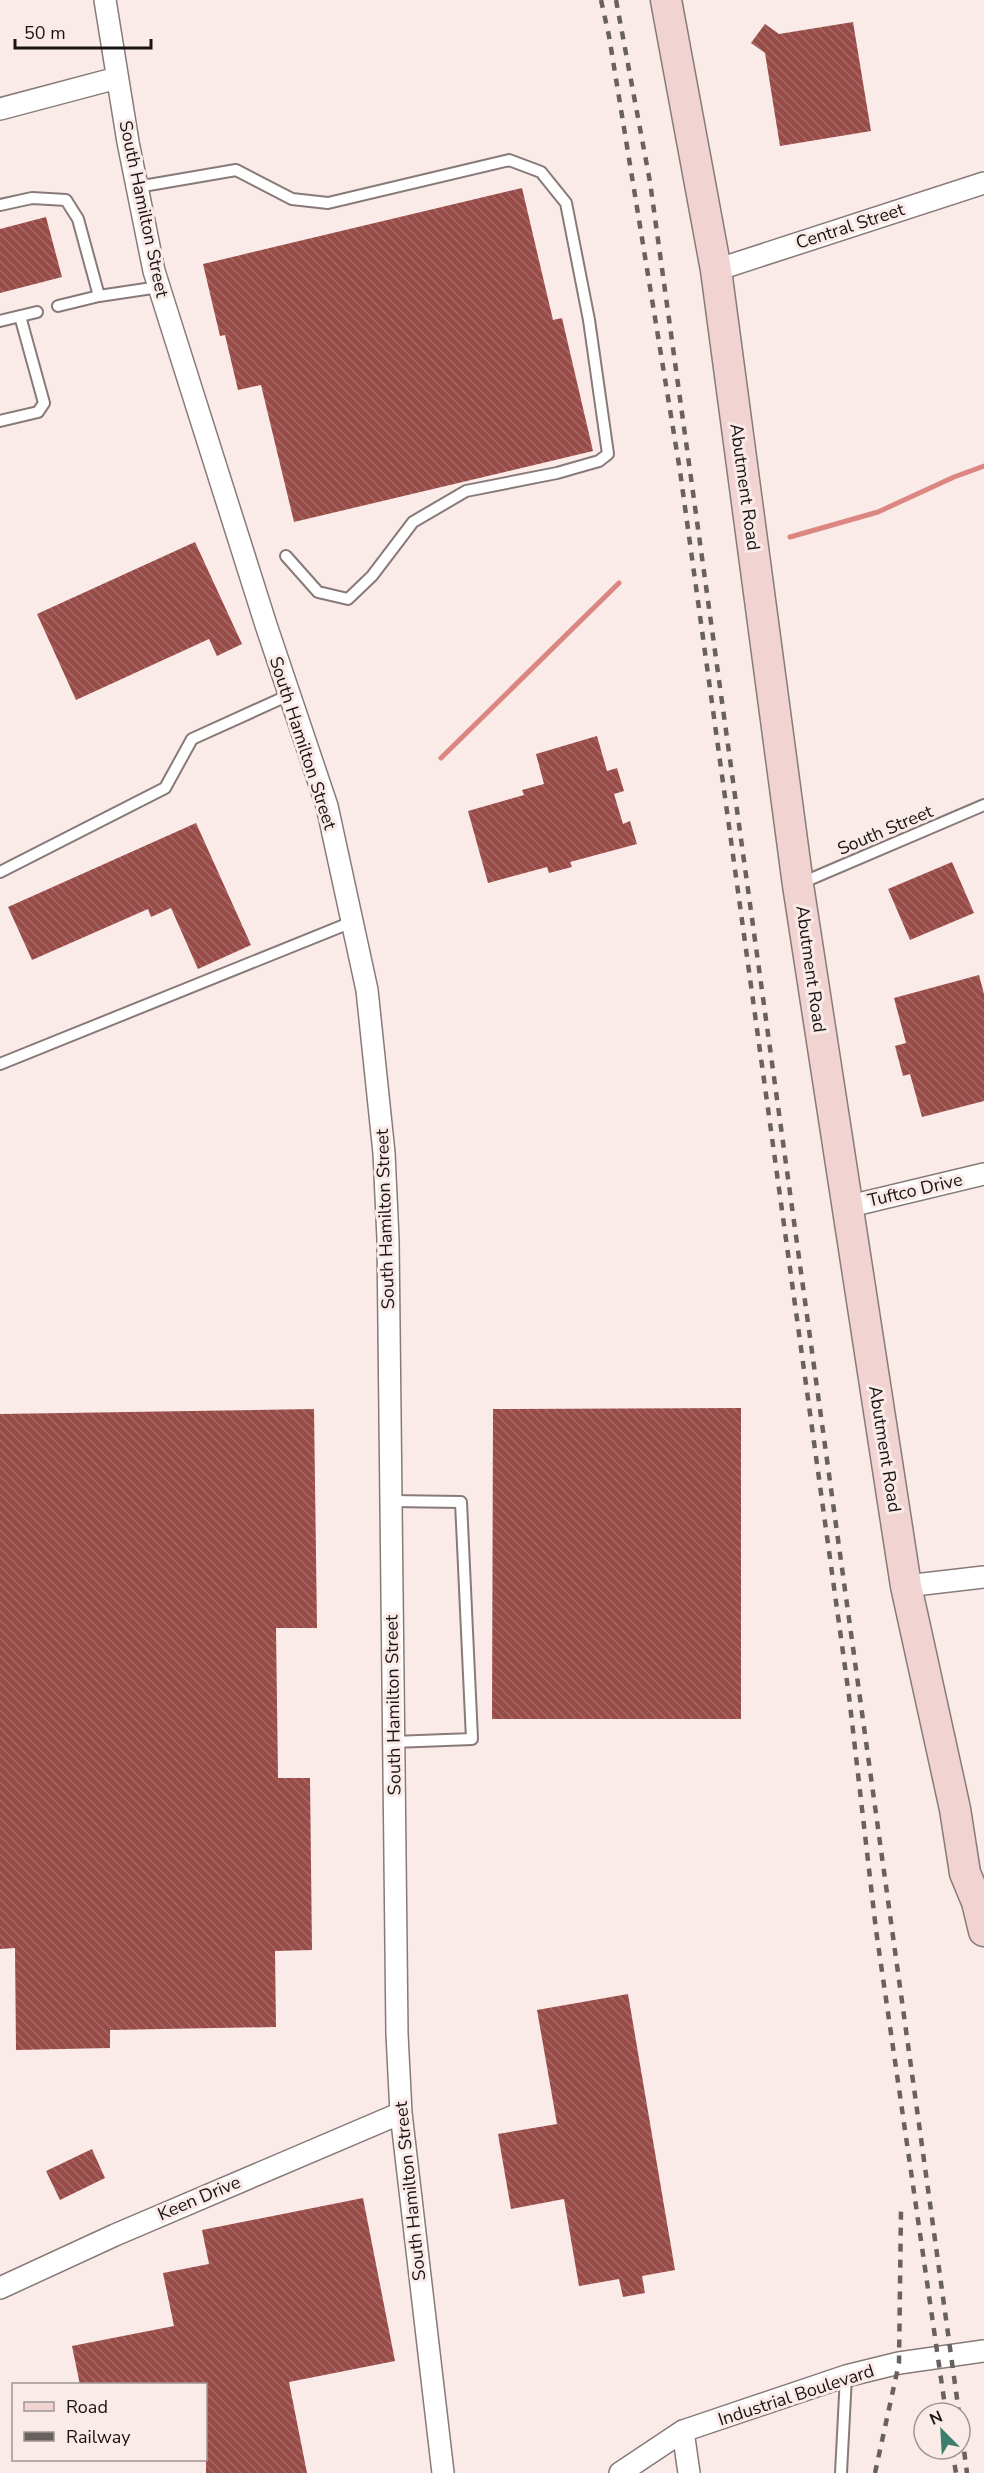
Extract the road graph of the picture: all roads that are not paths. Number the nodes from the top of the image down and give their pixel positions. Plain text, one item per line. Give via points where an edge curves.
1 (105, 0) edge
2 (666, 0) edge
3 (117, 78) junction
4 (0, 109) edge
5 (984, 183) edge
6 (137, 187) junction
7 (0, 205) edge
8 (716, 270) junction
9 (159, 287) junction
10 (99, 296) junction
11 (57, 306) dead end
12 (37, 312) dead end
13 (20, 316) junction
14 (0, 321) edge
15 (0, 421) edge
16 (286, 556) dead end
17 (289, 695) junction
18 (984, 805) edge
19 (0, 872) edge
20 (798, 885) junction
21 (352, 922) junction
22 (0, 1064) edge
23 (984, 1174) edge
24 (846, 1207) junction
25 (391, 1501) junction
26 (984, 1578) edge
27 (906, 1586) junction
28 (393, 1742) junction
29 (984, 1931) edge
30 (400, 2112) junction
31 (0, 2288) edge
32 (984, 2351) edge
33 (846, 2376) junction
34 (683, 2431) junction
35 (443, 2473) edge
36 (620, 2473) edge
37 (690, 2473) edge
38 (841, 2473) edge

1 - 3 street, South Hamilton Street
2 - 8 main road, Abutment Road
3 - 4 street
3 - 6 street, South Hamilton Street
5 - 8 street, Central Street
6 - 9 street, South Hamilton Street
6 - 16 lane via 236,170 292,199 328,203 508,160 541,172 566,203 589,320 608,454 599,461 557,473 466,491 413,522 372,576 348,599 318,592
7 - 10 lane via 32,198 66,200 78,219
8 - 20 main road, Abutment Road
9 - 10 lane
9 - 17 street, South Hamilton Street
10 - 11 lane
12 - 13 lane
13 - 14 lane
13 - 15 lane via 44,403 38,412
17 - 19 lane via 192,739 165,788
17 - 21 street, South Hamilton Street via 327,806
18 - 20 lane, South Street
20 - 24 main road, Abutment Road
21 - 22 lane
21 - 25 street, South Hamilton Street via 367,990 384,1153
23 - 24 street, Tuftco Drive
24 - 27 main road, Abutment Road
25 - 28 street, South Hamilton Street
25 - 28 lane via 461,1502 472,1739
26 - 27 street
27 - 29 main road, Abutment Road via 955,1809 965,1873
28 - 30 street, South Hamilton Street
30 - 31 street, Keen Drive
30 - 35 street, South Hamilton Street
32 - 33 street, Industrial Boulevard via 899,2363
33 - 34 street, Industrial Boulevard
33 - 38 lane
34 - 36 street, Industrial Boulevard
34 - 37 street

